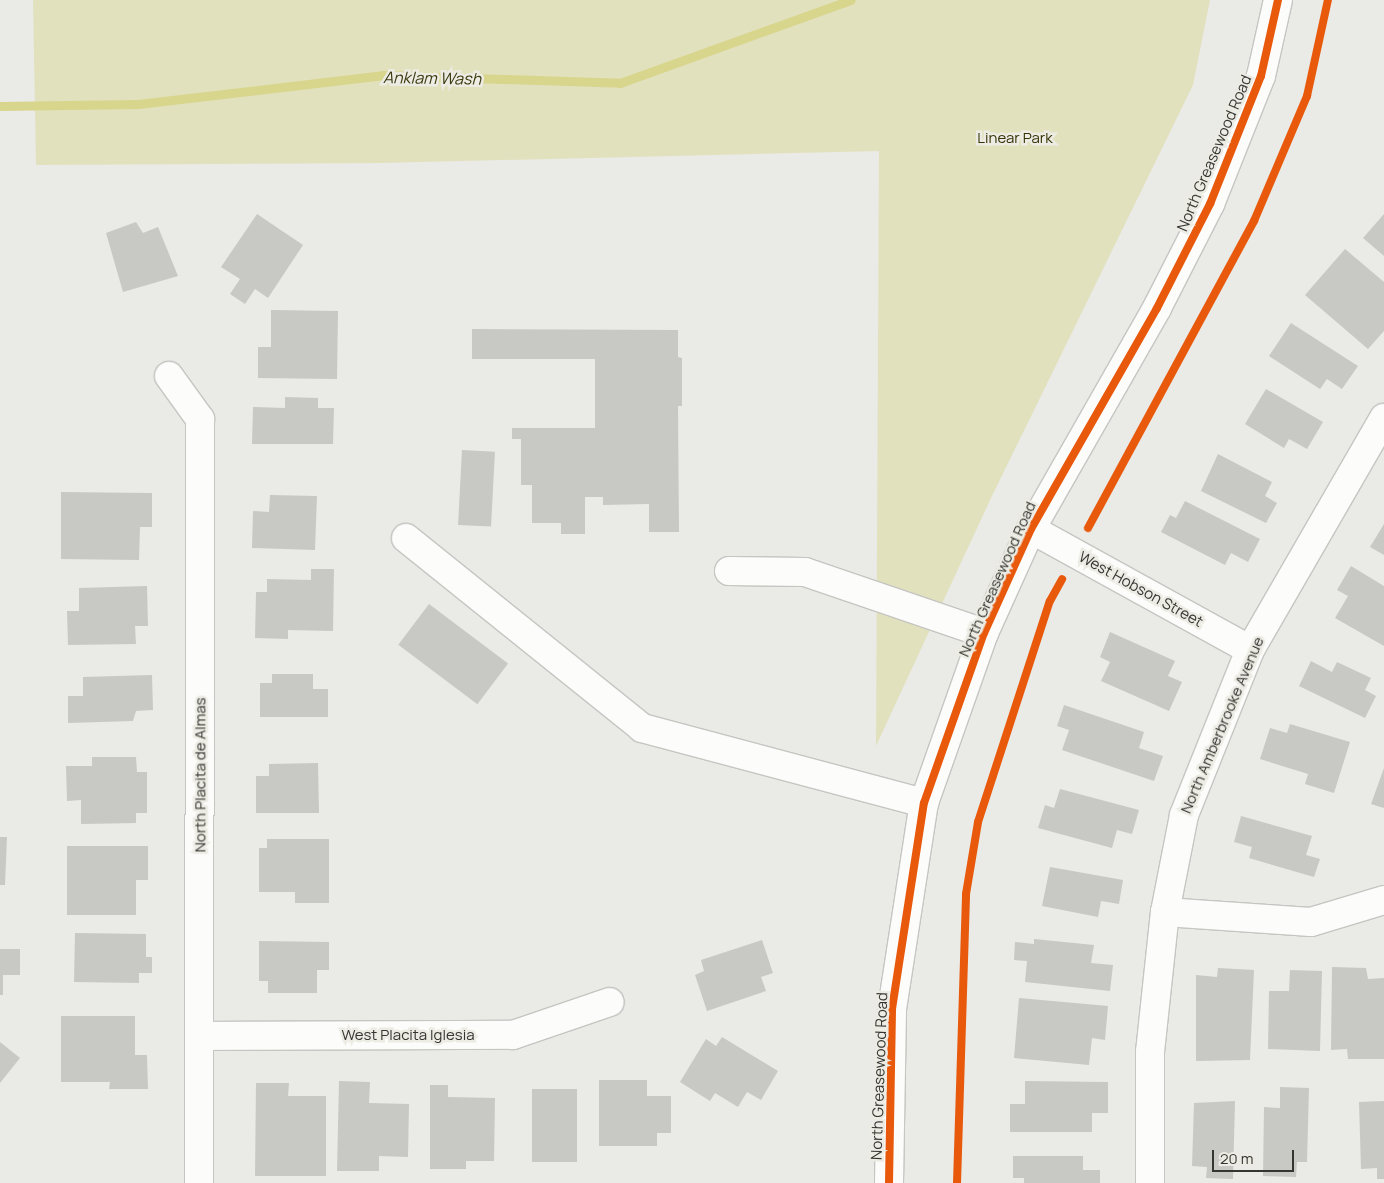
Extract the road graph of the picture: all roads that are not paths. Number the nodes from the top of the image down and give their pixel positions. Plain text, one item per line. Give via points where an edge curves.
1 (1278, 0) edge
2 (169, 376) dead end
3 (1384, 418) edge
4 (1031, 529) junction
5 (406, 538) dead end
6 (729, 571) dead end
7 (984, 633) junction
8 (1250, 650) junction
9 (924, 803) junction
10 (1384, 900) edge
11 (1165, 912) junction
12 (610, 1002) dead end
13 (200, 1036) junction
14 (199, 1183) edge
15 (889, 1183) edge
16 (1150, 1183) edge

1 - 4 street, North Greasewood Road via 1262,76 1210,204 1157,308
2 - 13 street, North Placita de Almas via 200,419
3 - 8 street, North Amberbrooke Avenue
4 - 7 street, North Greasewood Road
4 - 8 street, West Hobson Street
5 - 9 street via 642,728
6 - 7 street via 805,572
7 - 9 street, North Greasewood Road
8 - 11 street, North Amberbrooke Avenue via 1184,815
9 - 15 street, North Greasewood Road via 892,1009
10 - 11 street via 1311,922
11 - 16 street, North Amberbrooke Avenue via 1150,1052
12 - 13 street, West Placita Iglesia via 513,1035
13 - 14 street, North Placita de Almas

